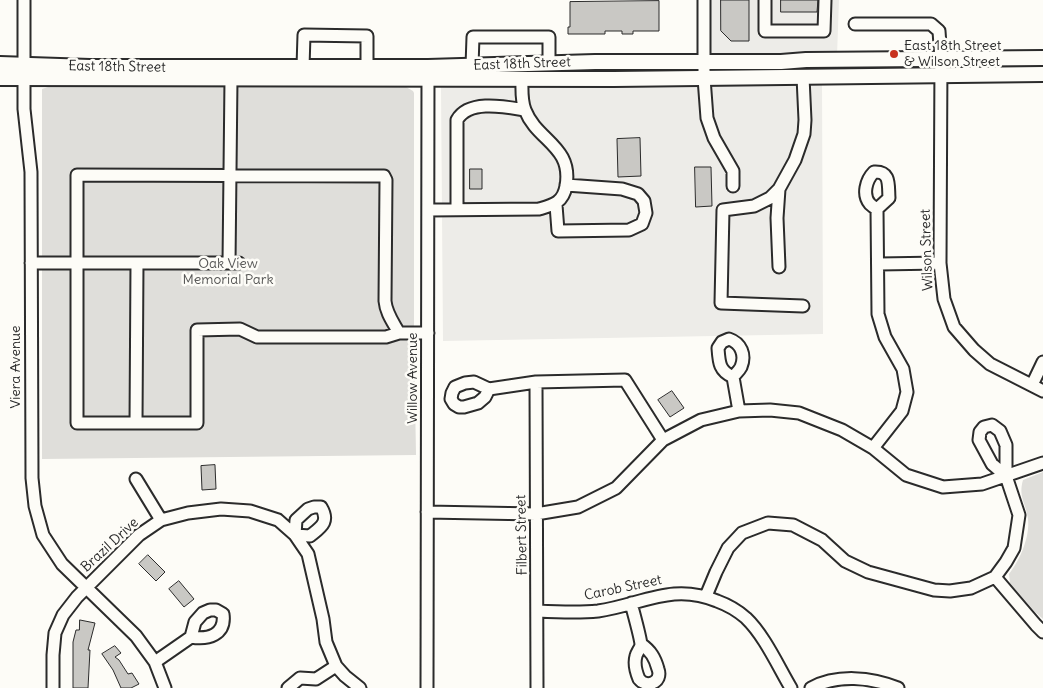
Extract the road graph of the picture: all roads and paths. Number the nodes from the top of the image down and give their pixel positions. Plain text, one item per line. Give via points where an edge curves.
1 (24, 0) edge
2 (704, 0) edge
3 (764, 0) edge
4 (825, 0) edge
5 (855, 24) dead end
6 (1043, 58) edge
7 (941, 59) junction
8 (704, 62) junction
9 (0, 64) edge
10 (550, 64) junction
11 (472, 66) junction
12 (304, 67) junction
13 (367, 67) junction
14 (24, 72) junction
15 (428, 73) junction
16 (1043, 74) edge
17 (941, 75) junction
18 (803, 77) junction
19 (0, 78) edge
20 (704, 78) junction
21 (231, 79) junction
22 (522, 79) junction
23 (525, 110) junction
24 (230, 175) junction
25 (566, 185) junction
26 (733, 186) dead end
27 (779, 189) junction
28 (556, 205) junction
29 (877, 209) dead end
30 (428, 210) junction
31 (457, 210) junction
32 (31, 263) junction
33 (137, 263) junction
34 (940, 263) junction
35 (77, 264) junction
36 (878, 264) junction
37 (779, 267) dead end
38 (803, 306) dead end
39 (398, 333) junction
40 (428, 333) junction
41 (1043, 362) edge
42 (733, 377) dead end
43 (536, 382) junction
44 (1032, 385) junction
45 (489, 389) dead end
46 (1043, 391) edge
47 (739, 410) junction
48 (136, 423) junction
49 (663, 440) junction
50 (873, 448) junction
51 (1043, 462) edge
52 (1006, 476) junction
53 (136, 479) dead end
54 (427, 512) junction
55 (536, 514) junction
56 (161, 520) junction
57 (995, 577) junction
58 (86, 588) junction
59 (706, 596) junction
60 (631, 603) junction
61 (537, 611) junction
62 (1043, 632) edge
63 (191, 637) dead end
64 (641, 644) dead end
65 (155, 662) junction
66 (336, 666) junction
67 (316, 684) edge
68 (53, 688) edge
69 (165, 688) edge
70 (288, 688) edge
71 (360, 688) edge
72 (427, 688) edge
73 (537, 688) edge
74 (791, 688) edge
75 (810, 688) edge
76 (898, 688) edge

1 - 14 street, Viera Avenue
2 - 8 street
3 - 4 street via 764,30 794,31 824,31
5 - 7 street, Wilson Street via 931,24 939,31
6 - 7 main road, East 18th Street
7 - 8 main road, East 18th Street
7 - 17 street, Wilson Street
8 - 10 main road, East 18th Street
8 - 20 street
9 - 14 main road, East 18th Street
10 - 11 main road, East 18th Street
10 - 11 street via 549,37 473,37
11 - 15 main road, East 18th Street
12 - 13 main road, East 18th Street
12 - 13 street via 304,35 367,36
12 - 14 main road, East 18th Street via 100,67
13 - 15 main road, East 18th Street
14 - 19 main road, East 18th Street
14 - 21 main road, East 18th Street
14 - 32 street, Viera Avenue
15 - 21 main road, East 18th Street
15 - 22 main road, East 18th Street
15 - 30 street, Willow Avenue
16 - 17 main road, East 18th Street
17 - 18 main road, East 18th Street
17 - 34 street, Wilson Street
18 - 20 main road, East 18th Street
18 - 27 street via 804,134 795,160
20 - 22 main road, East 18th Street
20 - 26 street via 707,118 714,138 733,171
21 - 24 street
22 - 23 street
23 - 25 street via 532,124 564,159
23 - 31 street via 490,106 459,116
24 - 33 street via 234,263
24 - 35 street via 77,175
24 - 39 street via 384,176 385,301
25 - 28 street
25 - 28 street via 622,189 638,194 644,200 646,213 642,224 629,230 558,231
27 - 37 street
27 - 38 street via 754,206 724,210 721,303
28 - 31 street via 538,209
29 - 36 street
30 - 31 street
30 - 40 street, Willow Avenue
32 - 35 street
32 - 58 street, Viera Avenue via 32,478 35,506 43,535 62,564
33 - 35 street
33 - 48 street
34 - 36 street
34 - 44 street, Wilson Street via 944,299 954,327 990,364
35 - 48 street via 77,424
36 - 50 street via 878,314 885,337 903,369 907,392 902,411
39 - 40 street
39 - 48 street via 386,337 257,337 240,329 197,330 197,423
40 - 54 street, Willow Avenue
41 - 44 street
42 - 47 street
43 - 45 street
43 - 49 street via 625,380
43 - 55 street, Filbert Street
44 - 46 street, Wilson Street
47 - 49 street via 701,420
47 - 50 street via 799,413 842,430
49 - 55 street via 616,488 578,507
50 - 52 street via 906,475 943,486 982,484
51 - 52 street
52 - 57 street via 1019,514 1014,548
53 - 56 street
54 - 55 street
54 - 72 street, Willow Avenue
55 - 61 street, Filbert Street
56 - 58 street, Brazil Drive via 139,535
56 - 66 street, Brazil Drive via 221,509 250,511 278,520 295,535 308,554 324,619 326,642
57 - 59 street via 972,588 934,590 868,572 845,561 822,540 794,525 768,523 742,533 728,548
57 - 62 street
58 - 65 street, Viera Avenue via 136,636
58 - 68 street, Brazil Drive via 63,616 54,633
59 - 60 street, Carob Street via 673,593
59 - 74 street, Carob Street via 733,608 747,619
60 - 61 street, Carob Street via 569,613
60 - 64 street
61 - 73 street, Filbert Street
63 - 65 street
65 - 69 street, Viera Avenue
66 - 67 street
66 - 71 street, Brazil Drive
67 - 70 street via 300,678
75 - 76 street via 834,680 860,678

